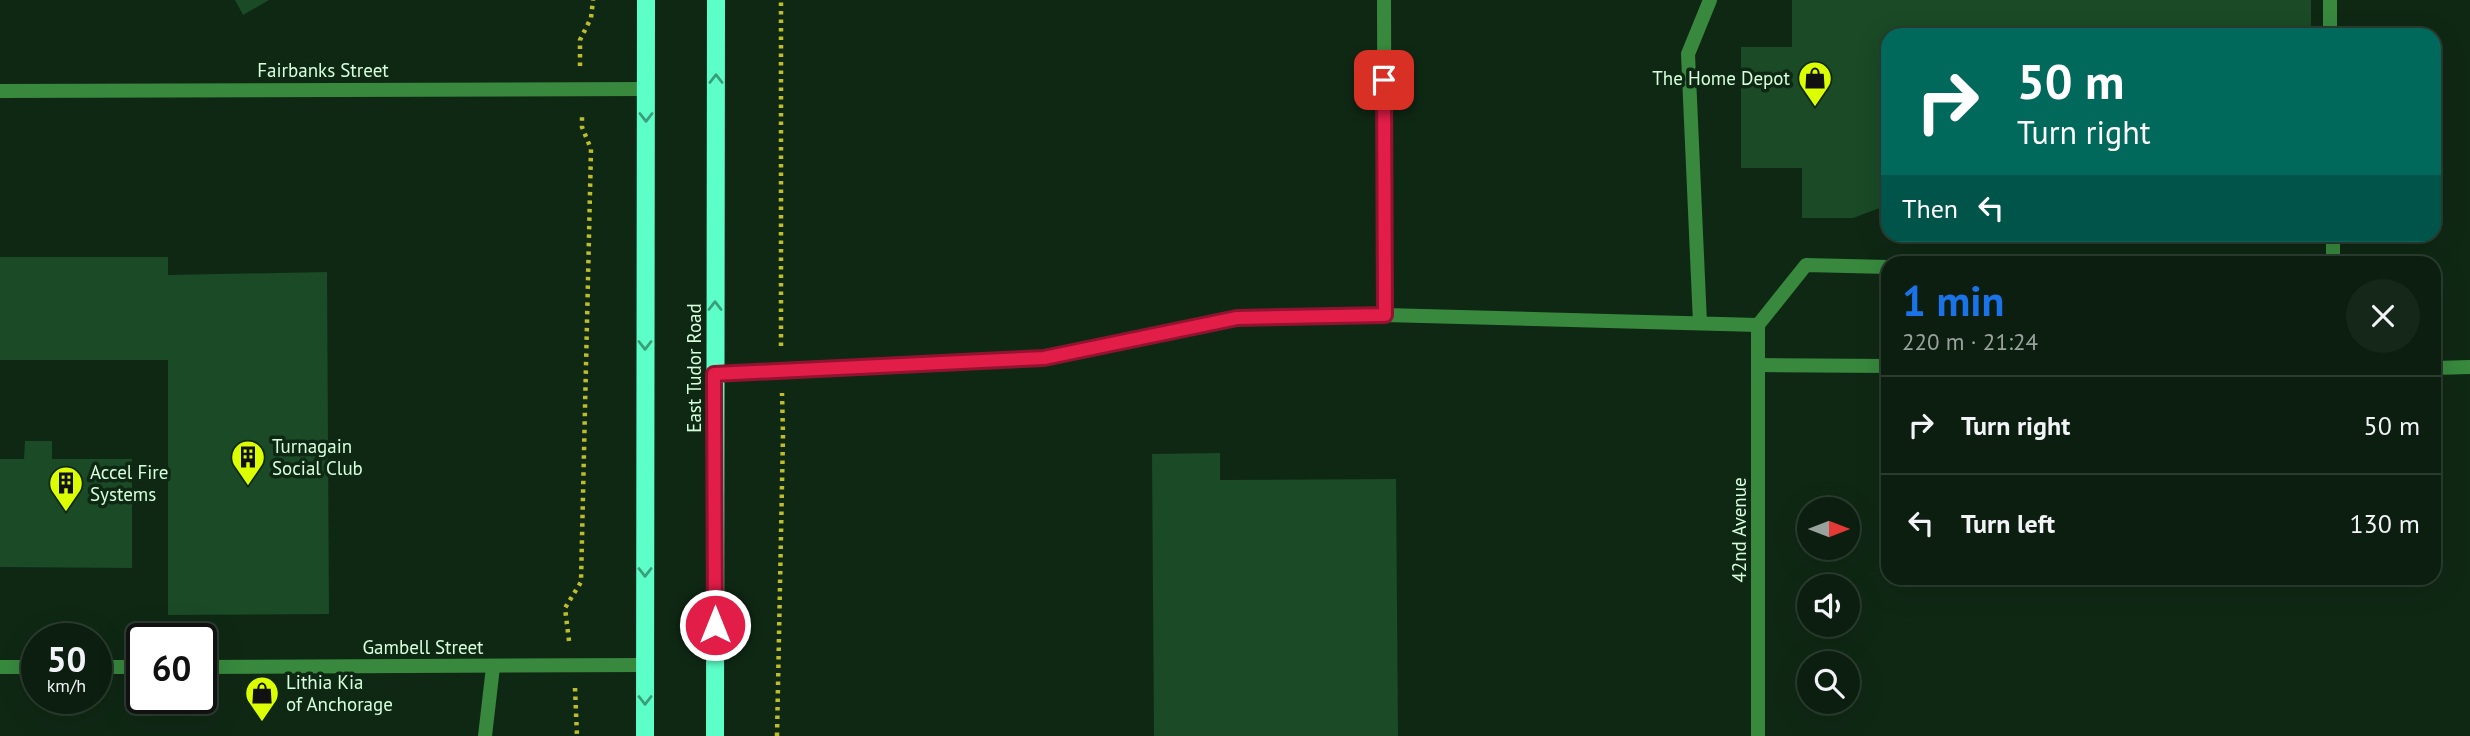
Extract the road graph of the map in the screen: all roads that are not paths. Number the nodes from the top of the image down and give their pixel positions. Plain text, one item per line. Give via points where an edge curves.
1 (646, 0) edge
2 (716, 0) edge
3 (1384, 0) edge
4 (1710, 0) edge
5 (2330, 0) edge
6 (2330, 28) edge
7 (646, 89) junction
8 (0, 90) edge
9 (1881, 267) edge
10 (1385, 315) junction
11 (1700, 323) junction
12 (1758, 325) junction
13 (1758, 365) junction
14 (1881, 366) edge
15 (2470, 367) edge
16 (2441, 368) edge
17 (714, 374) junction
18 (645, 665) junction
19 (0, 667) edge
20 (21, 667) edge
21 (217, 667) edge
22 (493, 667) junction
23 (485, 736) edge
24 (645, 736) edge
25 (715, 736) edge
26 (1758, 736) edge

1 - 7 main road
17 -> 2 main road, East Tudor Road
3 - 10 street
4 - 11 street via 1688,54
5 - 6 street
7 - 8 street, Fairbanks Street
7 -> 18 main road
9 - 12 street via 1806,265
10 - 11 street
10 - 17 street via 1237,318 1044,358
11 - 12 street
12 - 13 street, 42nd Avenue
13 - 14 street
13 - 26 street, 42nd Avenue
15 - 16 street
17 - 25 main road, East Tudor Road
18 - 22 street, Gambell Street
18 -> 24 main road
19 - 20 street
21 - 22 street, Gambell Street
22 - 23 street

